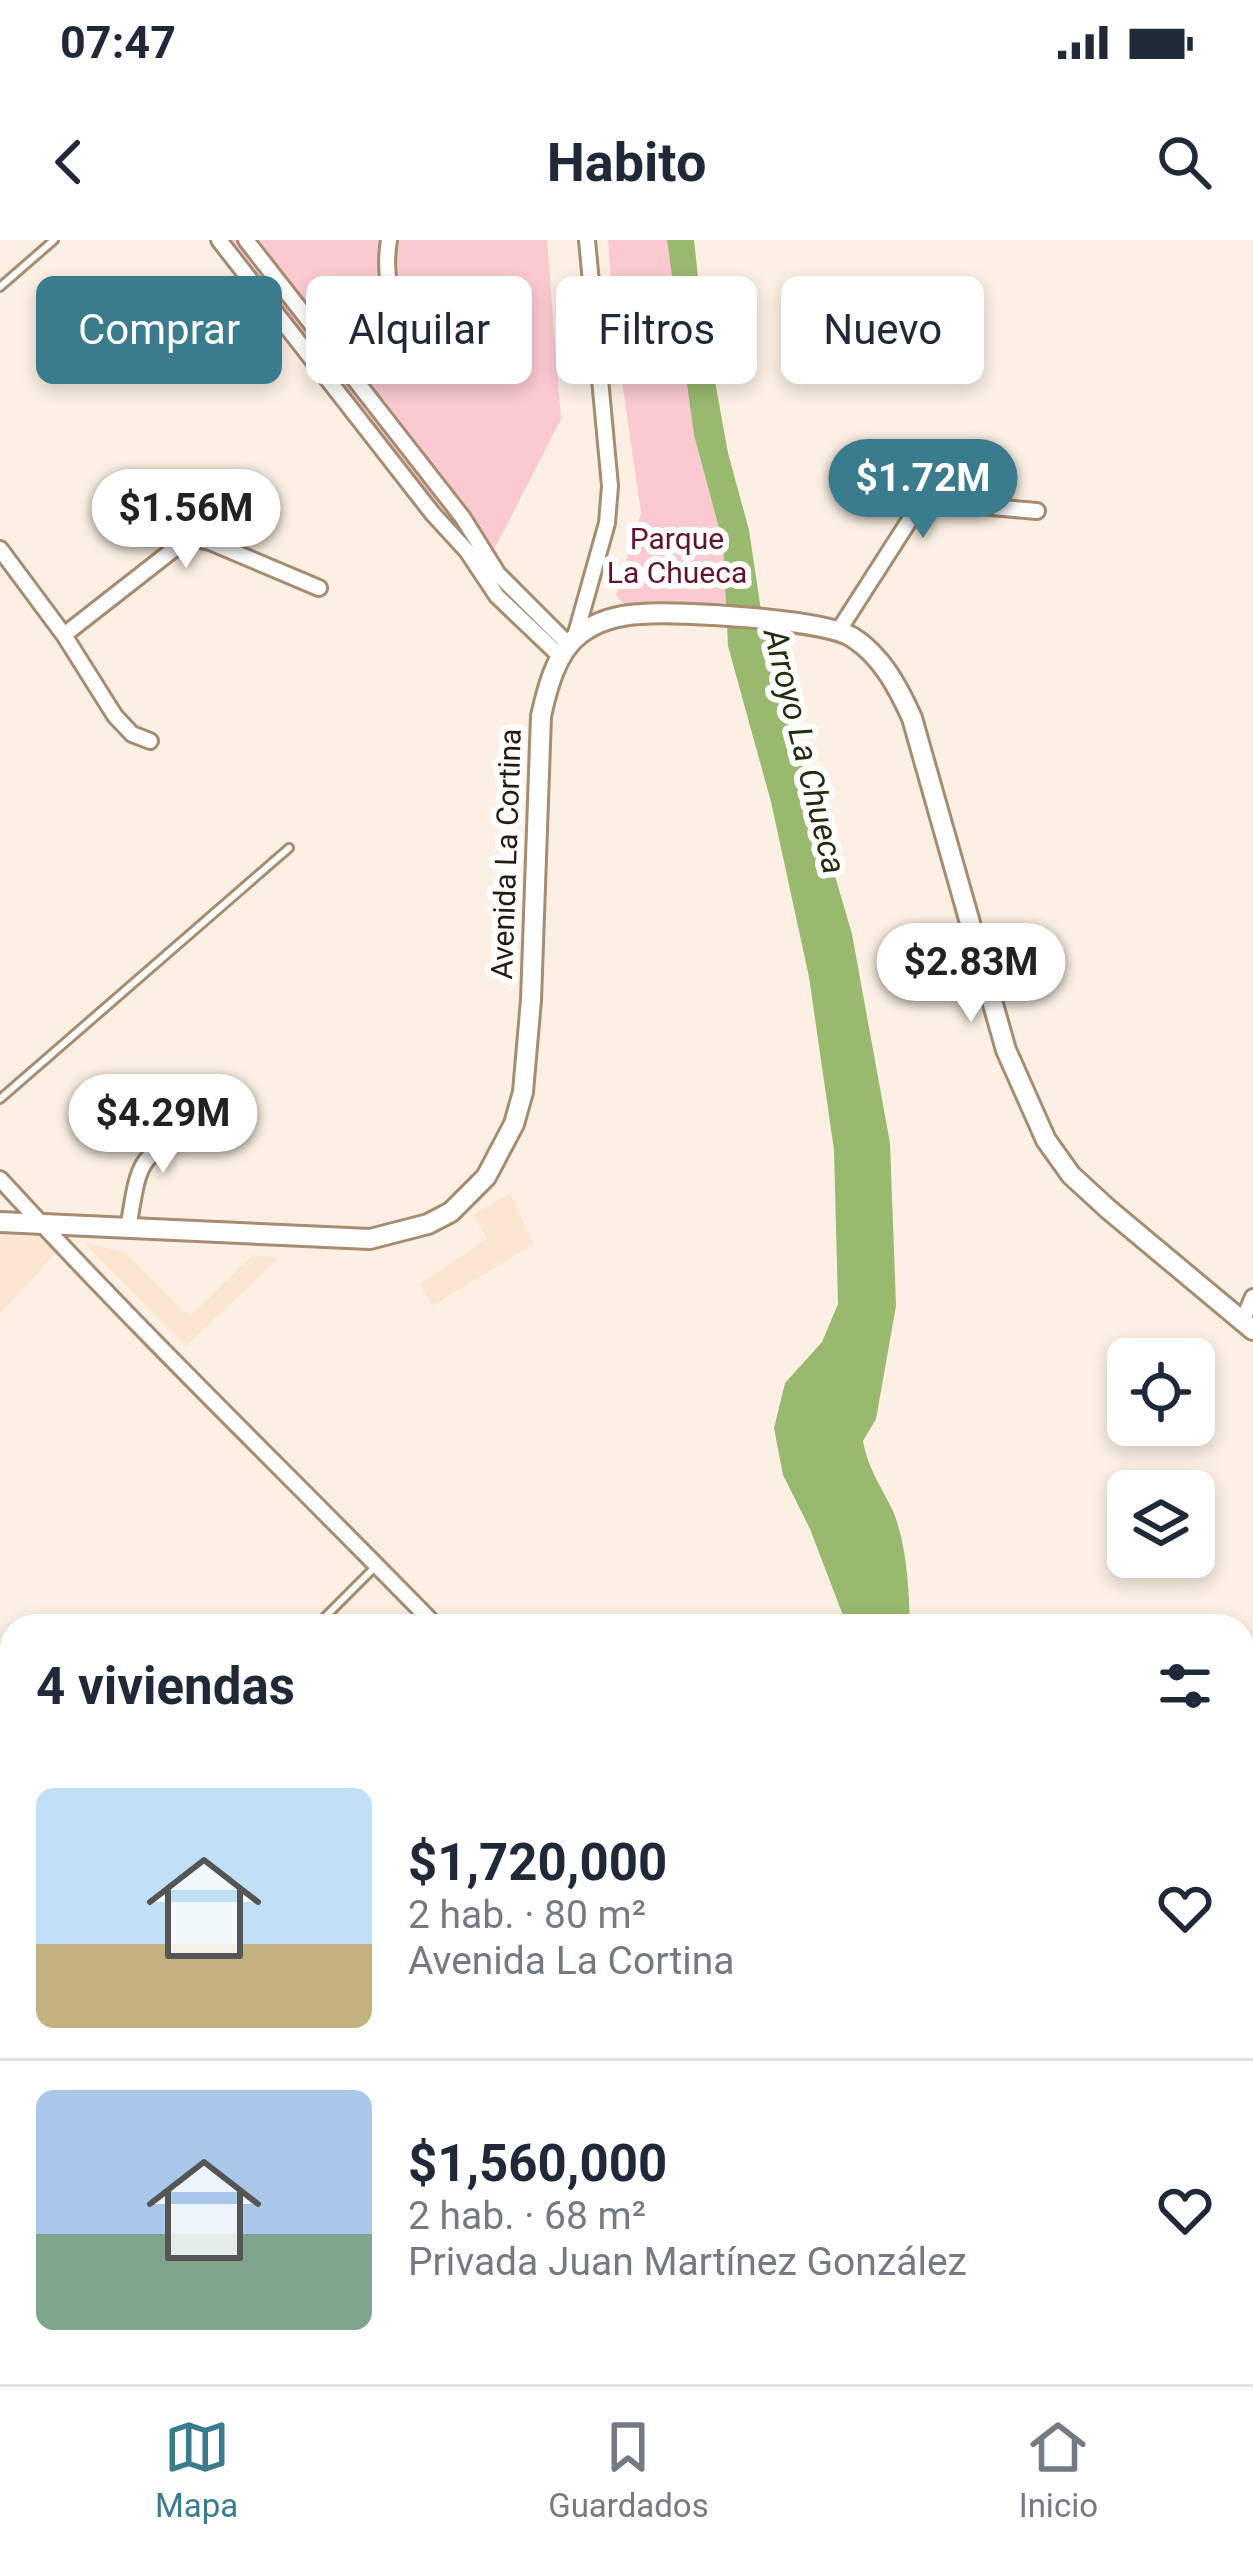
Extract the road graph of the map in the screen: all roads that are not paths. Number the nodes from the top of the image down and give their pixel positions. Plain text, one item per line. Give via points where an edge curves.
1 (54, 240) edge
2 (219, 240) edge
3 (246, 240) edge
4 (389, 240) edge
5 (587, 240) edge
6 (387, 276) edge
7 (0, 287) edge
8 (1037, 511) dead end
9 (0, 549) edge
10 (320, 588) dead end
11 (839, 630) junction
12 (64, 635) junction
13 (568, 647) junction
14 (150, 741) dead end
15 (289, 848) dead end
16 (0, 1099) edge
17 (196, 1121) dead end
18 (0, 1180) edge
19 (0, 1222) edge
20 (41, 1225) junction
21 (128, 1229) junction
22 (1253, 1297) edge
23 (1248, 1326) edge
24 (377, 1565) junction
25 (328, 1614) edge
26 (424, 1614) edge

1 - 7 lane
2 - 13 street via 497,596
3 - 13 street via 498,574
4 - 6 street
5 - 13 street via 610,486 607,523
8 - 11 street via 918,507
9 - 12 street
10 - 12 street via 195,539
11 - 13 main road via 643,613 613,618
11 - 23 main road via 873,653 911,718 1006,1050 1046,1140 1108,1210
12 - 14 street via 115,716
13 - 21 main road, Avenida La Cortina via 542,716 523,1092 486,1177 439,1218 370,1239
15 - 16 lane
17 - 21 street via 138,1169
18 - 20 street
19 - 20 main road, Avenida La Cortina
20 - 21 main road, Avenida La Cortina
20 - 24 street
22 - 23 street
24 - 25 lane
24 - 26 street

